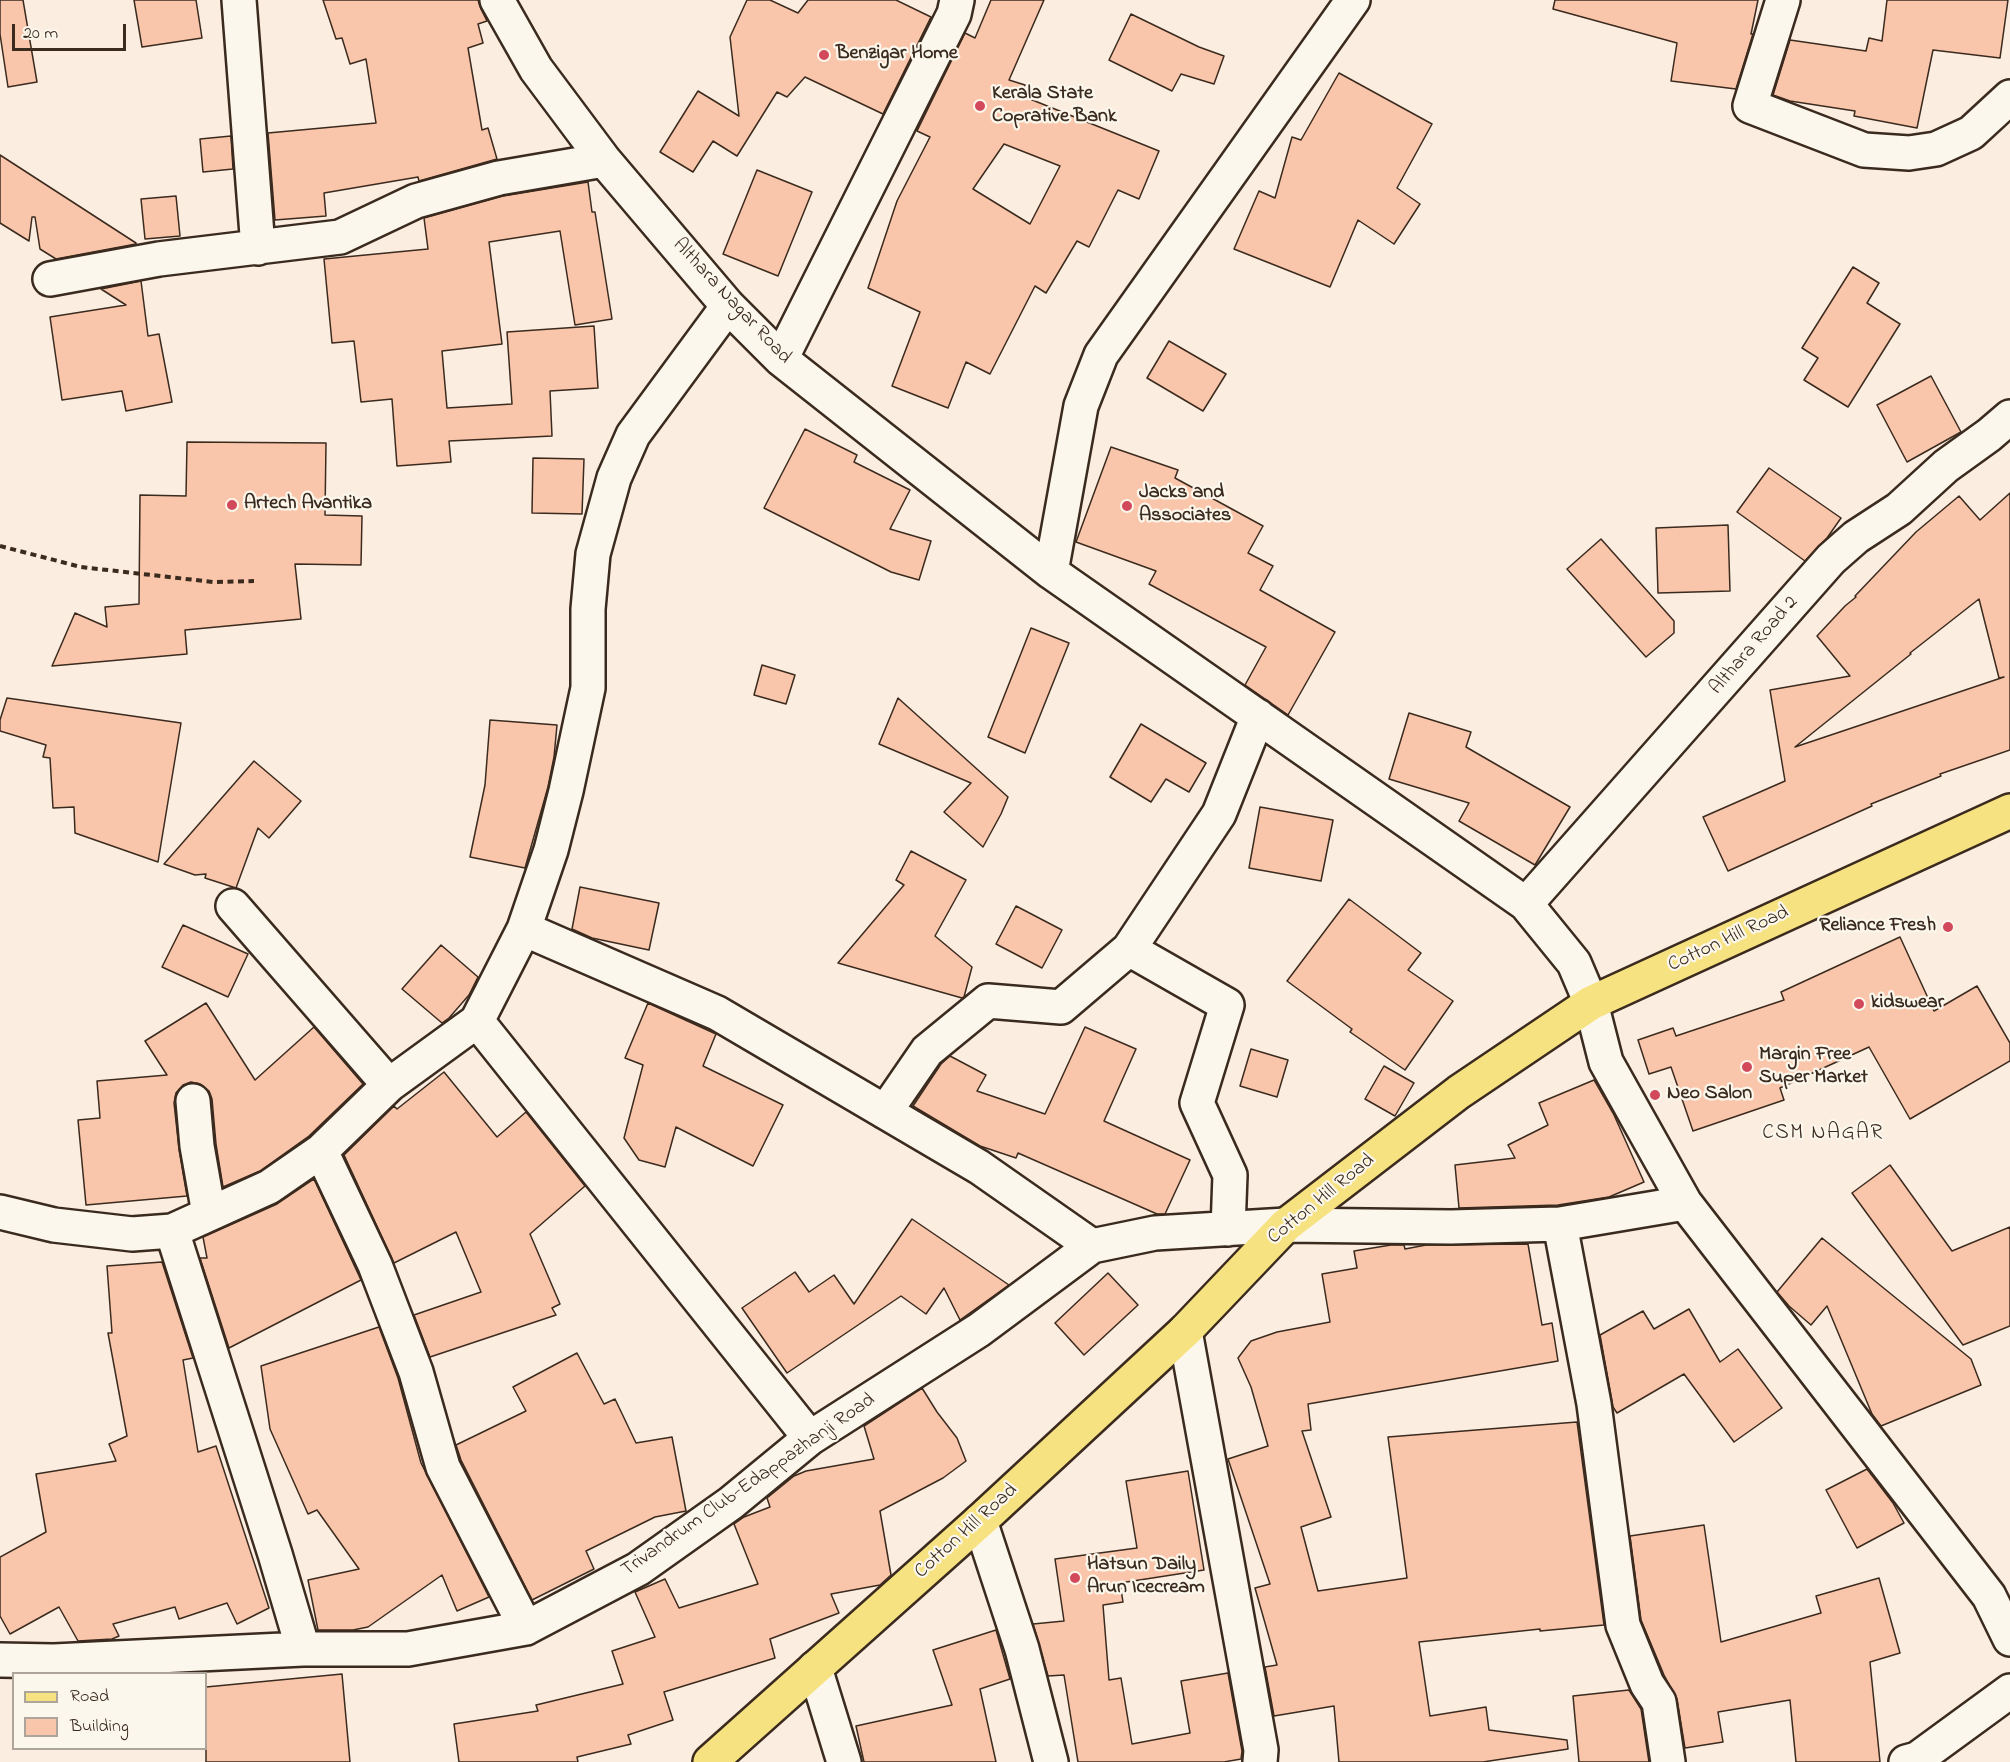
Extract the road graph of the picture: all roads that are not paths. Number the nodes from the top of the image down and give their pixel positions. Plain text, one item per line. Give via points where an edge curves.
1 (239, 0) edge
2 (497, 0) edge
3 (957, 0) edge
4 (1783, 0) edge
5 (1351, 1) edge
6 (2010, 97) edge
7 (604, 160) junction
8 (258, 248) junction
9 (50, 279) dead end
10 (728, 306) junction
11 (781, 359) junction
12 (2010, 417) edge
13 (1052, 572) junction
14 (1258, 716) junction
15 (2010, 811) edge
16 (1526, 904) junction
17 (233, 906) dead end
18 (524, 929) junction
19 (1130, 949) junction
20 (1590, 1003) junction
21 (477, 1021) junction
22 (389, 1085) junction
23 (193, 1101) dead end
24 (885, 1112) junction
25 (321, 1151) junction
26 (1685, 1203) junction
27 (0, 1212) edge
28 (209, 1214) junction
29 (1560, 1224) junction
30 (1286, 1225) junction
31 (1228, 1229) junction
32 (172, 1231) junction
33 (1092, 1246) junction
34 (1185, 1331) junction
35 (810, 1438) junction
36 (980, 1521) junction
37 (1999, 1592) edge
38 (526, 1628) junction
39 (2010, 1639) edge
40 (303, 1649) junction
41 (0, 1660) edge
42 (814, 1668) junction
43 (2010, 1691) edge
44 (710, 1762) edge
45 (844, 1762) edge
46 (1051, 1762) edge
47 (1260, 1762) edge
48 (1668, 1762) edge
49 (1906, 1762) edge

1 - 8 street
2 - 7 street, Althara Nagar Road via 536,69
3 - 11 street via 954,14
4 - 6 street via 1750,106 1864,150 1909,153 1936,148 1971,133
5 - 13 street via 1101,356 1081,406
7 - 8 street via 499,178 416,201 340,237
7 - 10 street, Althara Nagar Road
8 - 9 street via 159,259
10 - 11 street, Althara Nagar Road
10 - 18 street via 633,435 614,478 593,554 588,688 551,850
11 - 13 street, Althara Nagar Road
12 - 16 street, Althara Road 2 via 1832,559
13 - 14 street, Althara Nagar Road
14 - 16 street, Althara Nagar Road
14 - 19 street via 1219,814
15 - 20 main road, Cotton Hill Road
16 - 20 street, Althara Nagar Road via 1574,963
17 - 22 street
18 - 21 street
18 - 24 street via 717,1013
19 - 24 street via 1061,1007 988,1001 927,1051
19 - 31 street via 1227,1005 1197,1103 1230,1175
20 - 26 street, Althara Nagar Road via 1606,1062
20 - 30 main road, Cotton Hill Road via 1459,1092
21 - 22 street
21 - 35 street
22 - 25 street
23 - 28 street
24 - 33 street via 979,1167
25 - 28 street via 269,1187
25 - 38 street via 375,1265 416,1372 443,1467
26 - 29 street, Trivandrum Club-Edappazhanji Road
26 - 37 street, Althara Nagar Road
27 - 32 street via 54,1225 132,1234
28 - 32 street
29 - 30 street, Trivandrum Club-Edappazhanji Road
29 - 48 street via 1594,1404 1623,1625 1659,1702
30 - 31 street, Trivandrum Club-Edappazhanji Road
30 - 34 main road, Cotton Hill Road
31 - 33 street, Trivandrum Club-Edappazhanji Road via 1155,1233
32 - 40 street
33 - 35 street, Trivandrum Club-Edappazhanji Road via 979,1330
34 - 36 main road, Cotton Hill Road
34 - 47 street via 1261,1750
35 - 38 street, Trivandrum Club-Edappazhanji Road via 731,1503 638,1569
36 - 42 main road, Cotton Hill Road
36 - 46 street via 1022,1649
37 - 39 street, Althara Nagar Road
38 - 40 street, Trivandrum Club-Edappazhanji Road via 408,1649
40 - 41 street, Trivandrum Club-Edappazhanji Road
42 - 44 main road, Cotton Hill Road
42 - 45 street
43 - 49 street via 1917,1759

